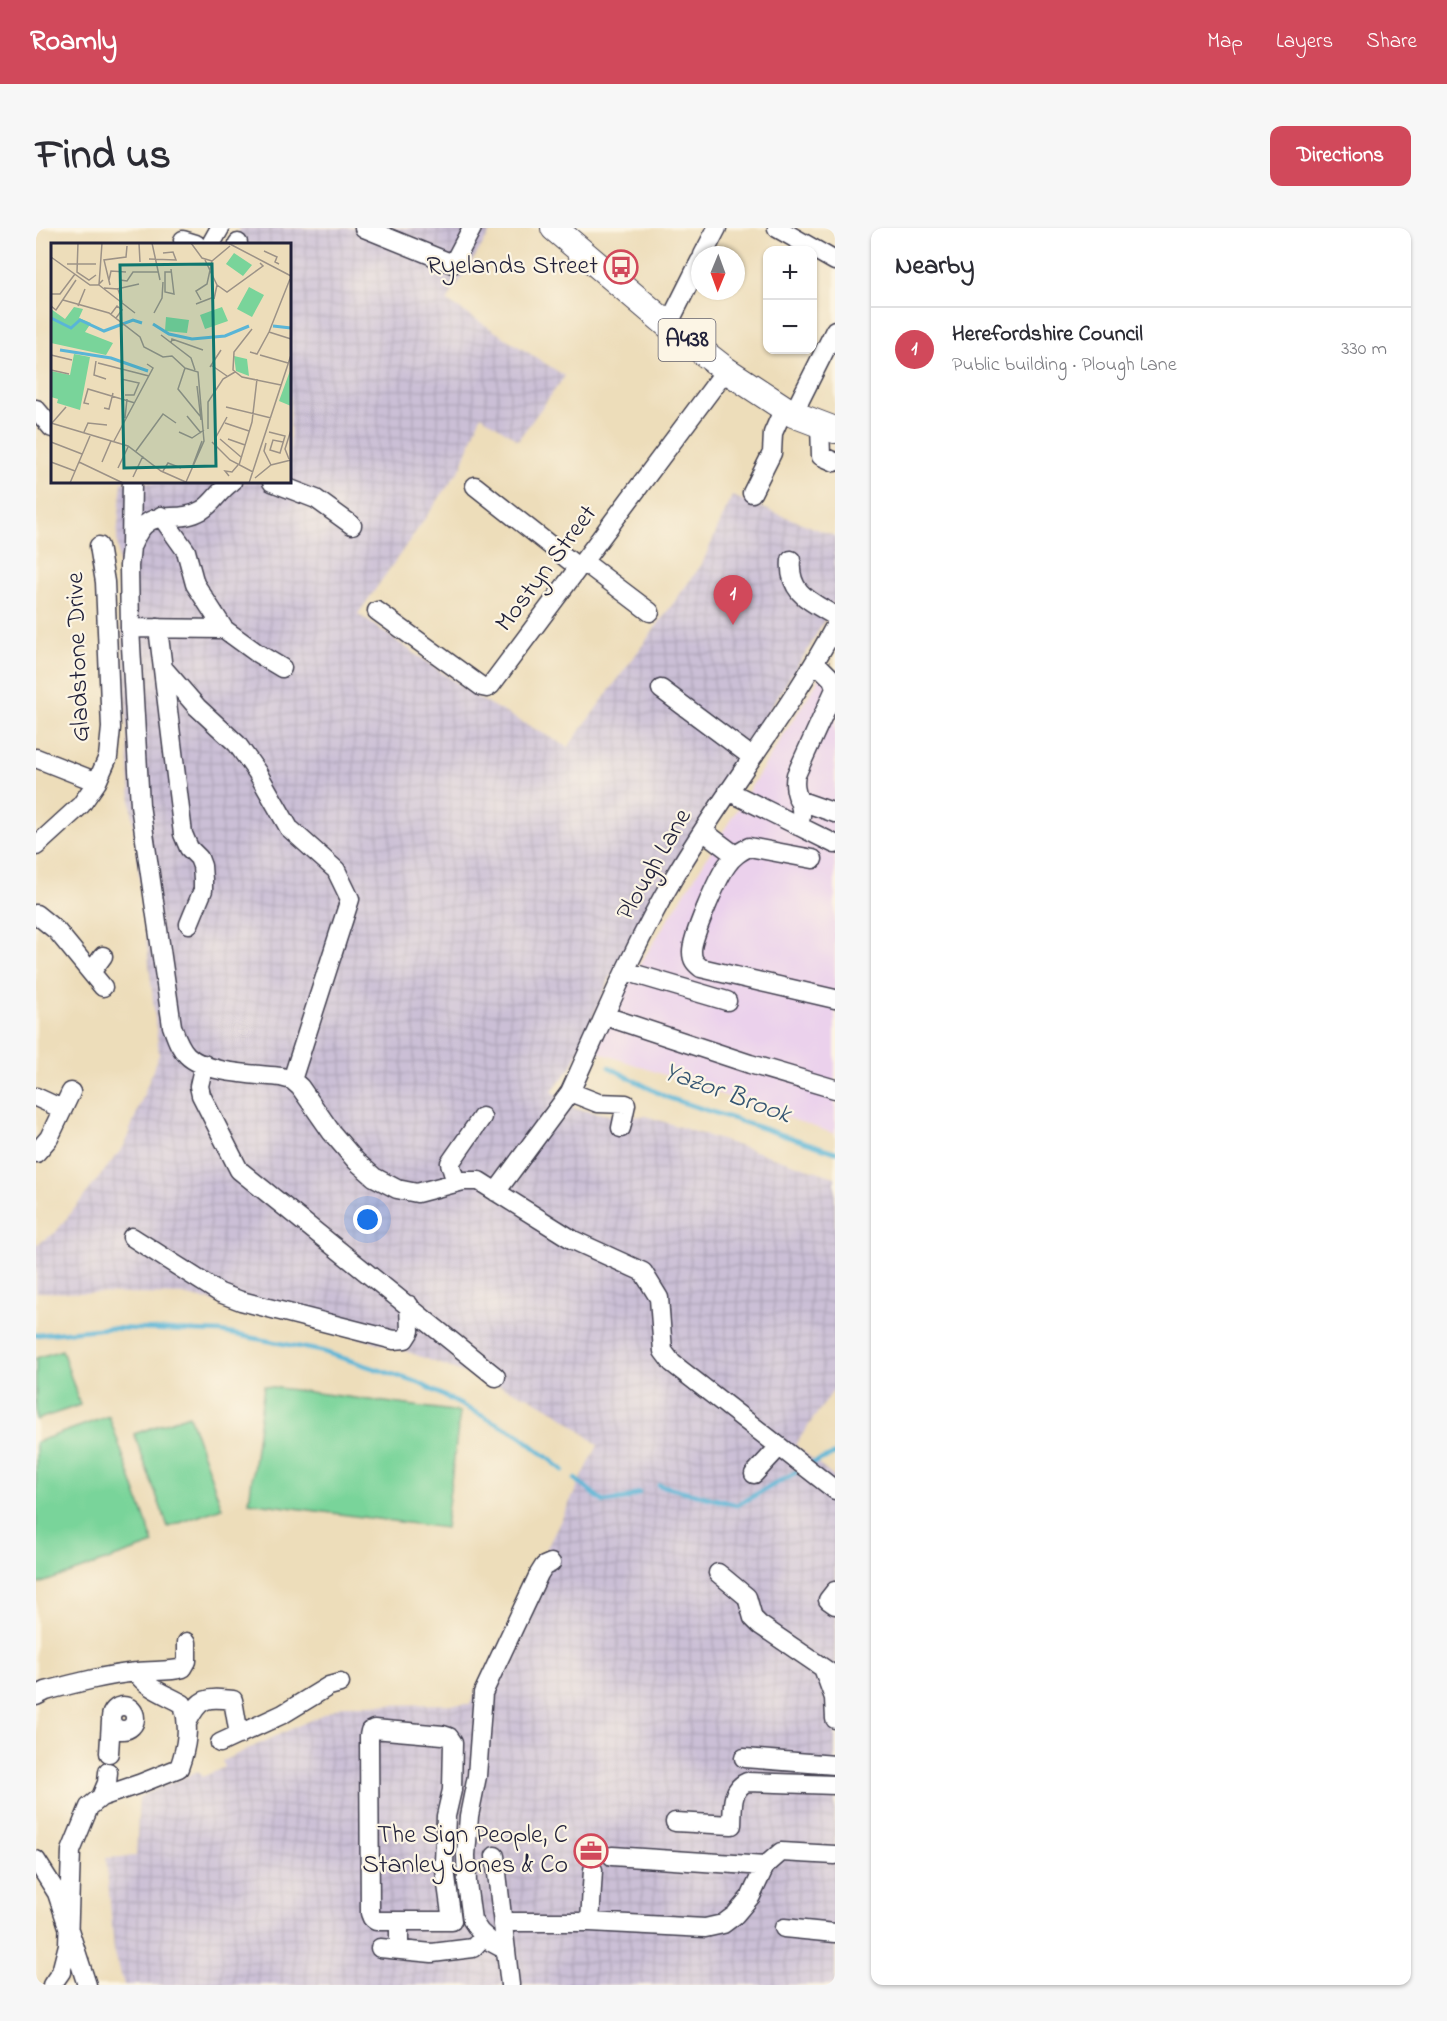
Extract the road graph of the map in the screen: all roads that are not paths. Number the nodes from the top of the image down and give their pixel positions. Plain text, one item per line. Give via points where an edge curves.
1 (220, 228) edge
2 (363, 228) edge
3 (472, 228) edge
4 (554, 228) edge
5 (717, 228) edge
6 (777, 228) edge
7 (212, 243) edge
8 (708, 246) edge
9 (835, 261) edge
10 (691, 279) edge
11 (668, 325) junction
12 (835, 330) edge
13 (726, 370) junction
14 (36, 409) edge
15 (788, 411) junction
16 (51, 427) edge
17 (827, 427) edge
18 (835, 462) edge
19 (132, 483) edge
20 (231, 483) edge
21 (275, 483) edge
22 (475, 486) dead end
23 (752, 493) dead end
24 (161, 516) junction
25 (352, 525) dead end
26 (99, 546) dead end
27 (131, 547) junction
28 (790, 560) dead end
29 (582, 565) junction
30 (376, 611) dead end
31 (650, 612) dead end
32 (835, 616) edge
33 (835, 626) edge
34 (130, 628) junction
35 (158, 628) junction
36 (224, 629) junction
37 (814, 662) junction
38 (163, 668) junction
39 (282, 668) dead end
40 (835, 686) edge
41 (661, 690) dead end
42 (752, 757) junction
43 (36, 758) edge
44 (97, 782) junction
45 (728, 791) junction
46 (798, 800) junction
47 (835, 813) edge
48 (798, 826) junction
49 (703, 831) junction
50 (36, 844) edge
51 (835, 844) edge
52 (735, 855) junction
53 (813, 859) dead end
54 (36, 914) edge
55 (189, 924) dead end
56 (103, 956) dead end
57 (92, 971) junction
58 (625, 971) junction
59 (103, 987) dead end
60 (835, 999) edge
61 (728, 1001) dead end
62 (605, 1016) junction
63 (204, 1064) junction
64 (292, 1080) junction
65 (835, 1089) edge
66 (71, 1092) dead end
67 (570, 1092) junction
68 (36, 1097) edge
69 (62, 1109) junction
70 (482, 1117) dead end
71 (621, 1128) dead end
72 (36, 1153) edge
73 (456, 1183) junction
74 (496, 1192) junction
75 (132, 1237) dead end
76 (409, 1305) junction
77 (496, 1377) dead end
78 (779, 1447) junction
79 (754, 1474) dead end
80 (835, 1490) edge
81 (551, 1563) dead end
82 (717, 1573) dead end
83 (835, 1592) edge
84 (835, 1605) edge
85 (187, 1642) dead end
86 (136, 1672) junction
87 (829, 1672) edge
88 (340, 1683) dead end
89 (36, 1696) edge
90 (835, 1719) edge
91 (111, 1721) dead end
92 (188, 1721) junction
93 (239, 1735) junction
94 (220, 1743) dead end
95 (744, 1758) dead end
96 (835, 1765) edge
97 (835, 1785) edge
98 (101, 1797) junction
99 (675, 1822) dead end
100 (835, 1855) edge
101 (495, 1856) dead end
102 (612, 1856) dead end
103 (36, 1860) edge
104 (765, 1866) junction
105 (593, 1870) dead end
106 (399, 1921) junction
107 (503, 1922) junction
108 (590, 1922) junction
109 (68, 1928) junction
110 (784, 1928) dead end
111 (835, 1932) edge
112 (484, 1936) junction
113 (380, 1948) dead end
114 (399, 1949) junction
115 (506, 1950) junction
116 (52, 1985) edge
117 (87, 1985) edge
118 (510, 1985) edge

1 - 7 street
2 - 3 street via 453,264
4 - 11 highway, A438
5 - 8 street
6 - 9 street
10 - 11 street
11 - 13 highway, A438
12 - 15 street
13 - 15 highway, A438
13 - 29 street, Mostyn Street
14 - 16 street
15 - 17 highway, A438
15 - 23 street via 773,433 772,453
17 - 18 street via 821,456
19 - 27 street
20 - 24 street via 196,514
21 - 25 street via 316,499
22 - 29 street
24 - 27 street via 142,526
24 - 36 street via 186,551 195,584
26 - 44 street, Gladstone Drive via 105,582 111,728 108,757
27 - 34 street
28 - 32 street via 793,583 800,593
29 - 30 street, Mostyn Street via 487,688
29 - 31 street
33 - 37 street, Plough Lane
34 - 35 street
34 - 63 street via 140,806 172,1026 187,1056
35 - 36 street
35 - 38 street
36 - 39 street
37 - 40 street
37 - 42 street, Plough Lane
38 - 55 street via 183,834 199,858 203,873 202,890
38 - 64 street via 237,744 289,828 336,870 350,899
40 - 46 street via 796,775
41 - 42 street
42 - 45 street, Plough Lane
43 - 44 street via 57,759
44 - 50 street, Gladstone Drive via 81,805
45 - 48 street
45 - 49 street, Plough Lane
46 - 47 street
46 - 48 street via 802,809
48 - 51 street
49 - 52 street
49 - 58 street, Plough Lane via 672,879
52 - 53 street via 749,847
52 - 60 street via 694,935 694,962 701,968
54 - 57 street via 57,931
56 - 57 street
57 - 59 street
58 - 61 street
58 - 62 street, Plough Lane
62 - 65 street
62 - 67 street, Plough Lane
63 - 64 street
63 - 76 street via 201,1095 239,1170
64 - 73 street via 338,1140 374,1176 397,1189 417,1193
66 - 69 street
67 - 71 street via 598,1103 626,1104
67 - 74 street, Plough Lane
68 - 69 street
69 - 72 street via 49,1138
70 - 73 street via 450,1163
73 - 74 street via 479,1181
74 - 78 street via 573,1240 642,1272 659,1298 663,1351 672,1363
75 - 76 street via 220,1293 394,1340 405,1339 410,1331
76 - 77 street
78 - 79 street
78 - 80 street
81 - 112 street via 538,1574 483,1693 466,1855 472,1920
82 - 87 street via 747,1597 753,1618 760,1625
83 - 84 street via 828,1600
85 - 86 street via 183,1668
86 - 89 street via 77,1683
86 - 92 street via 154,1690 183,1704
87 - 90 street
88 - 93 street
91 - 98 street via 107,1783
92 - 93 street via 196,1705 210,1698 233,1700
92 - 98 street via 185,1752 178,1768
93 - 94 street
95 - 96 street
97 - 99 street via 747,1782 736,1791 732,1825
98 - 109 street via 89,1808 71,1851
100 - 104 street via 782,1852
101 - 107 street
102 - 104 street
103 - 109 street via 57,1893
104 - 108 street via 751,1896 723,1924 705,1928
105 - 108 street
106 - 106 street via 376,1921 370,1913 369,1736 374,1729 443,1735 453,1743 444,1862 452,1921
106 - 114 street
107 - 108 street
107 - 115 street
109 - 116 street via 65,1959
109 - 117 street
110 - 111 street
112 - 114 street via 473,1948 432,1953
112 - 115 street
113 - 114 street
115 - 118 street

